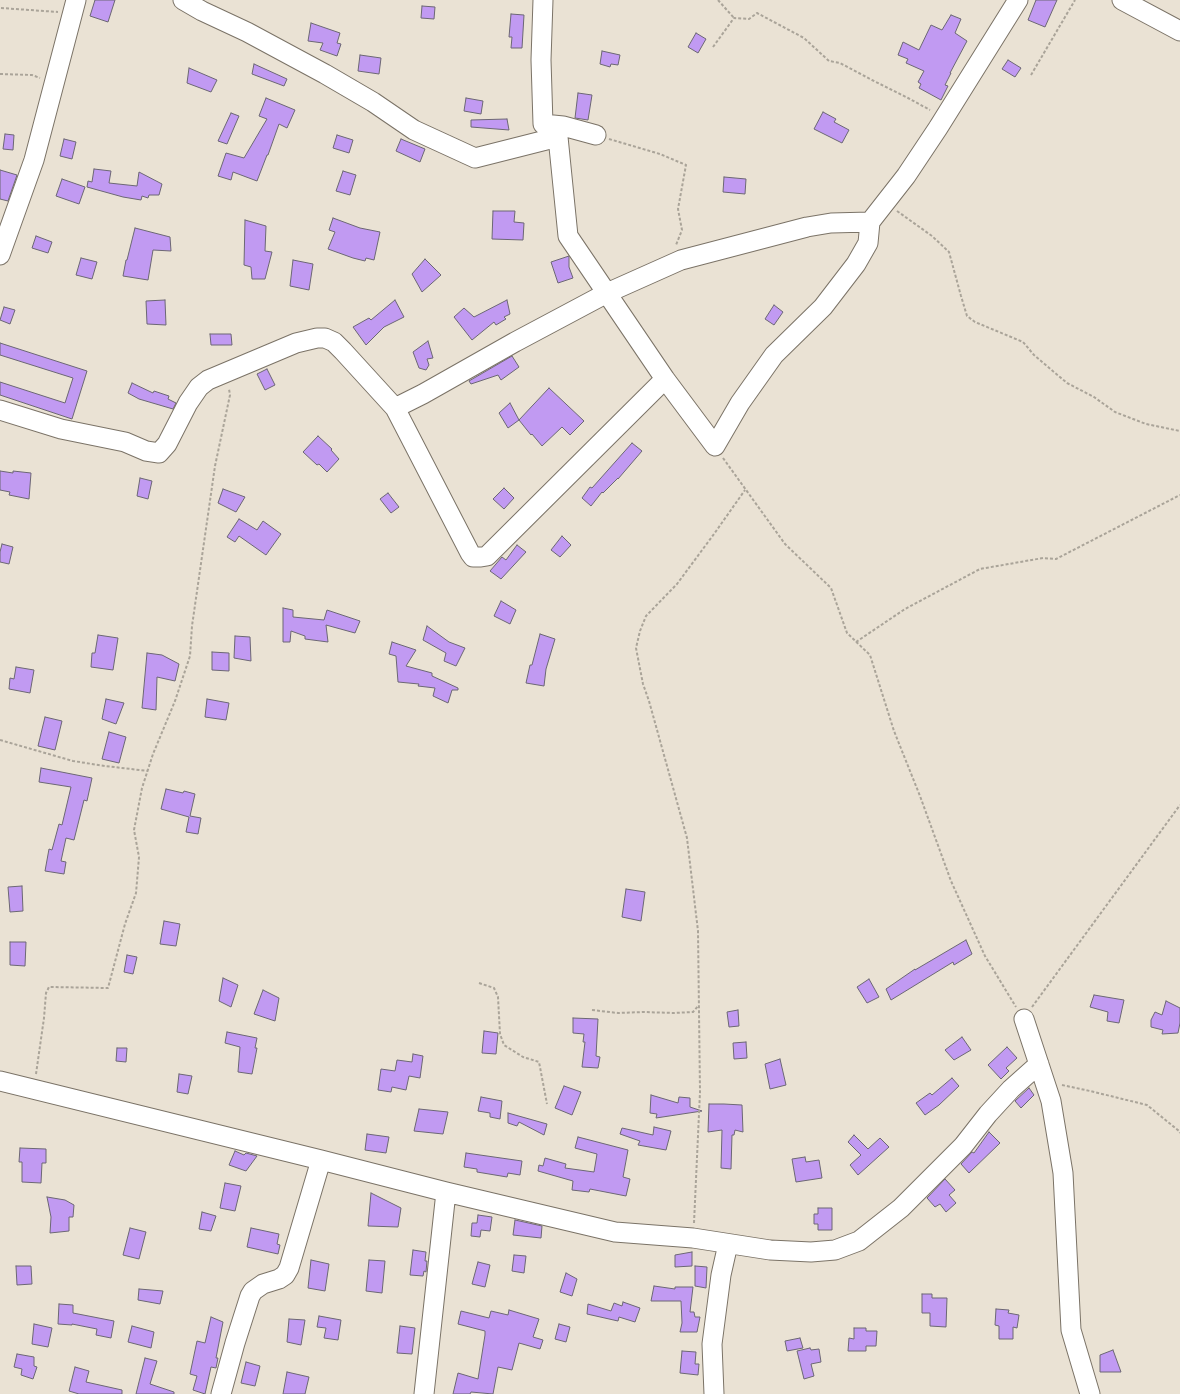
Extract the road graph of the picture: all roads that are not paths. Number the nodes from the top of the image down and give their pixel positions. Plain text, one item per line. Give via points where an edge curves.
1 (184, 0) edge
2 (542, 0) edge
3 (1018, 0) edge
4 (1122, 0) edge
5 (74, 7) edge
6 (1180, 31) edge
7 (542, 124) junction
8 (596, 136) road end
9 (558, 137) junction
10 (870, 222) junction
11 (0, 255) edge
12 (607, 292) junction
13 (665, 379) junction
14 (395, 408) junction
15 (0, 410) edge
16 (1024, 1019) road end
17 (1039, 1064) junction
18 (0, 1081) edge
19 (322, 1160) junction
20 (446, 1192) junction
21 (728, 1244) junction
22 (221, 1394) edge
23 (424, 1394) edge
24 (714, 1394) edge
25 (1090, 1394) edge

1 - 9 street via 325,74 414,130 475,158
2 - 7 street
3 - 10 street via 938,128 906,176
4 - 6 street
5 - 11 street via 34,160
7 - 8 street via 563,126
7 - 9 street
9 - 12 street via 568,236
10 - 12 street via 831,223 807,227 682,260
10 - 13 street via 868,243 856,264 823,307 774,355 715,446
12 - 13 street
12 - 14 street
13 - 14 street via 487,556 481,557 470,553
14 - 15 street via 343,350 325,338 296,343 208,380 199,387 167,444 159,453 146,451 126,442 61,429
16 - 17 street
17 - 21 street via 1011,1089 963,1146 901,1208 859,1241 835,1250 810,1252
17 - 25 street via 1051,1101 1063,1173 1071,1330
18 - 19 street
19 - 20 street
19 - 22 street via 289,1268 285,1276 263,1284 250,1296
20 - 21 street via 615,1232 693,1238
20 - 23 street
21 - 24 street via 721,1275 712,1344

